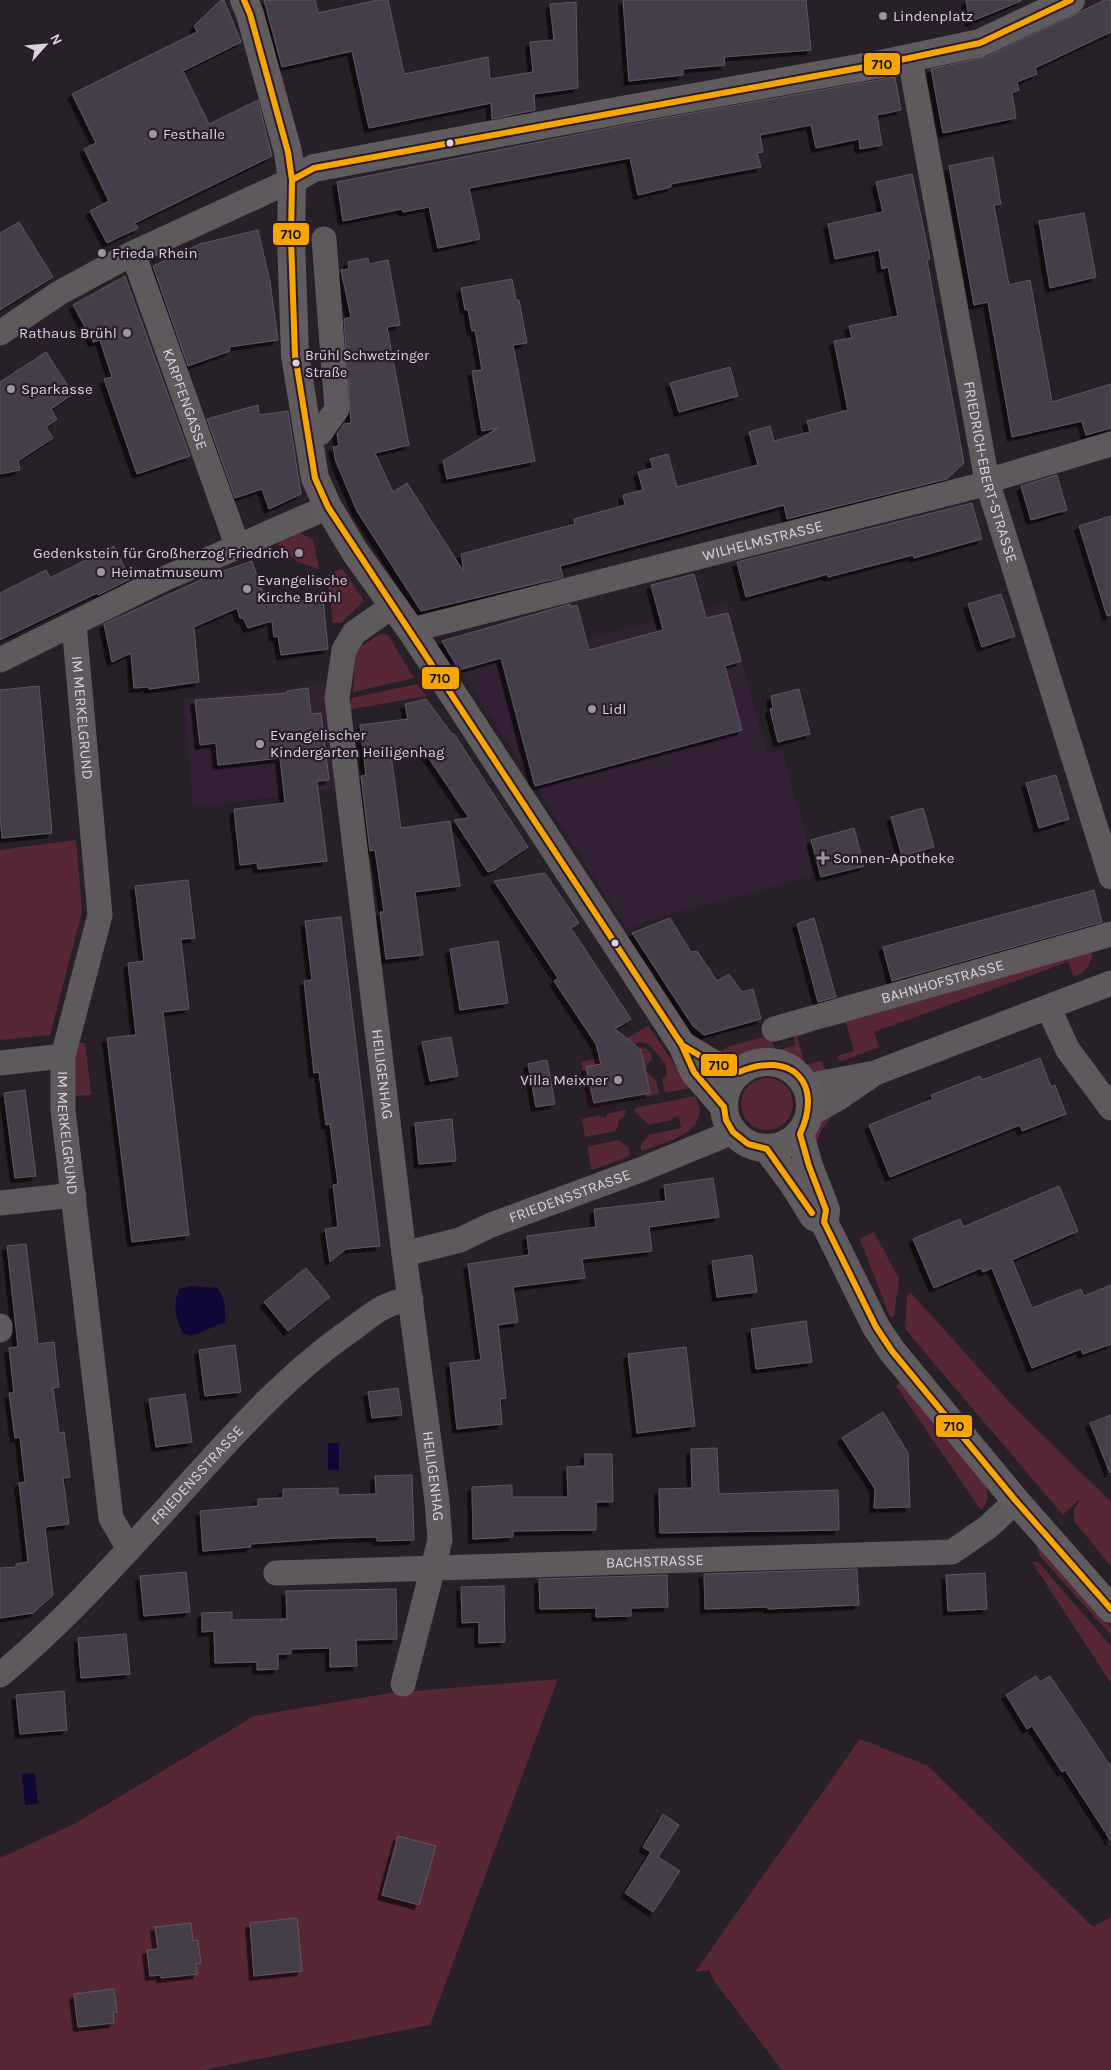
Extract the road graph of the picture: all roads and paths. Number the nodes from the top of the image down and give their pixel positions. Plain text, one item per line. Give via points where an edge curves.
1 (244, 0) edge
2 (1071, 0) edge
3 (910, 58) junction
4 (292, 180) junction
5 (324, 239) dead end
6 (133, 253) junction
7 (0, 333) edge
8 (307, 437) junction
9 (1111, 444) edge
10 (987, 481) junction
11 (328, 507) junction
12 (237, 546) junction
13 (394, 605) junction
14 (74, 624) junction
15 (413, 633) junction
16 (0, 660) edge
17 (1111, 877) edge
18 (1111, 934) edge
19 (1111, 983) edge
20 (1048, 1007) junction
21 (774, 1029) dead end
22 (682, 1045) junction
23 (63, 1056) junction
24 (0, 1063) edge
25 (739, 1072) junction
26 (875, 1073) junction
27 (806, 1086) junction
28 (1111, 1108) edge
29 (728, 1119) junction
30 (804, 1124) junction
31 (767, 1148) junction
32 (74, 1195) junction
33 (1, 1196) edge
34 (824, 1222) junction
35 (404, 1254) junction
36 (410, 1299) junction
37 (0, 1326) edge
38 (0, 1330) edge
39 (1016, 1501) junction
40 (128, 1549) junction
41 (434, 1567) junction
42 (276, 1573) dead end
43 (1111, 1609) edge
44 (0, 1675) edge
45 (402, 1684) dead end

1 - 4 main road via 288,152
2 - 3 main road via 980,43
3 - 4 main road via 314,168
3 - 10 street, FRIEDRICH-EBERT-STRASSE
4 - 6 street
4 - 8 main road via 295,355
5 - 8 street via 337,409 320,433
6 - 7 street via 59,294
6 - 12 street, KARPFENGASSE
8 - 11 main road via 315,478
9 - 10 street, WILHELMSTRASSE
10 - 15 street, WILHELMSTRASSE via 423,627
10 - 17 street, FRIEDRICH-EBERT-STRASSE
11 - 12 street
11 - 13 main road
12 - 14 street
13 - 15 main road
13 - 35 street, HEILIGENHAG via 354,632 344,650 337,698
14 - 16 street
14 - 23 street, IM MERKELGRUND via 100,915
15 - 22 main road
18 - 21 street, BAHNHOFSTRASSE
19 - 20 street
20 - 26 street
20 - 28 street via 1068,1050
22 - 25 main road via 712,1063
22 - 29 main road via 694,1072
23 - 24 street
23 - 32 street, IM MERKELGRUND via 64,1110
25 - 27 main road via 750,1065 776,1063 788,1067
25 - 29 main road via 730,1082
26 - 27 street
26 - 30 street
27 - 30 main road via 810,1100
29 - 31 main road via 748,1144
29 - 35 street, FRIEDENSSTRASSE via 640,1170 491,1225 460,1240
30 - 31 main road via 790,1142
30 - 34 main road via 809,1166 826,1210
31 - 34 main road via 814,1217
32 - 33 street
32 - 40 street, IM MERKELGRUND via 111,1518
34 - 39 main road via 876,1327 892,1351
35 - 36 street, HEILIGENHAG
36 - 40 street, FRIEDENSSTRASSE via 390,1302 316,1355 259,1406
36 - 41 street, HEILIGENHAG via 437,1502 440,1540
37 - 38 street
39 - 41 street, BACHSTRASSE via 988,1527 952,1552
39 - 43 main road
40 - 44 street, FRIEDENSSTRASSE via 26,1654
41 - 42 street, BACHSTRASSE
41 - 45 street, HEILIGENHAG

